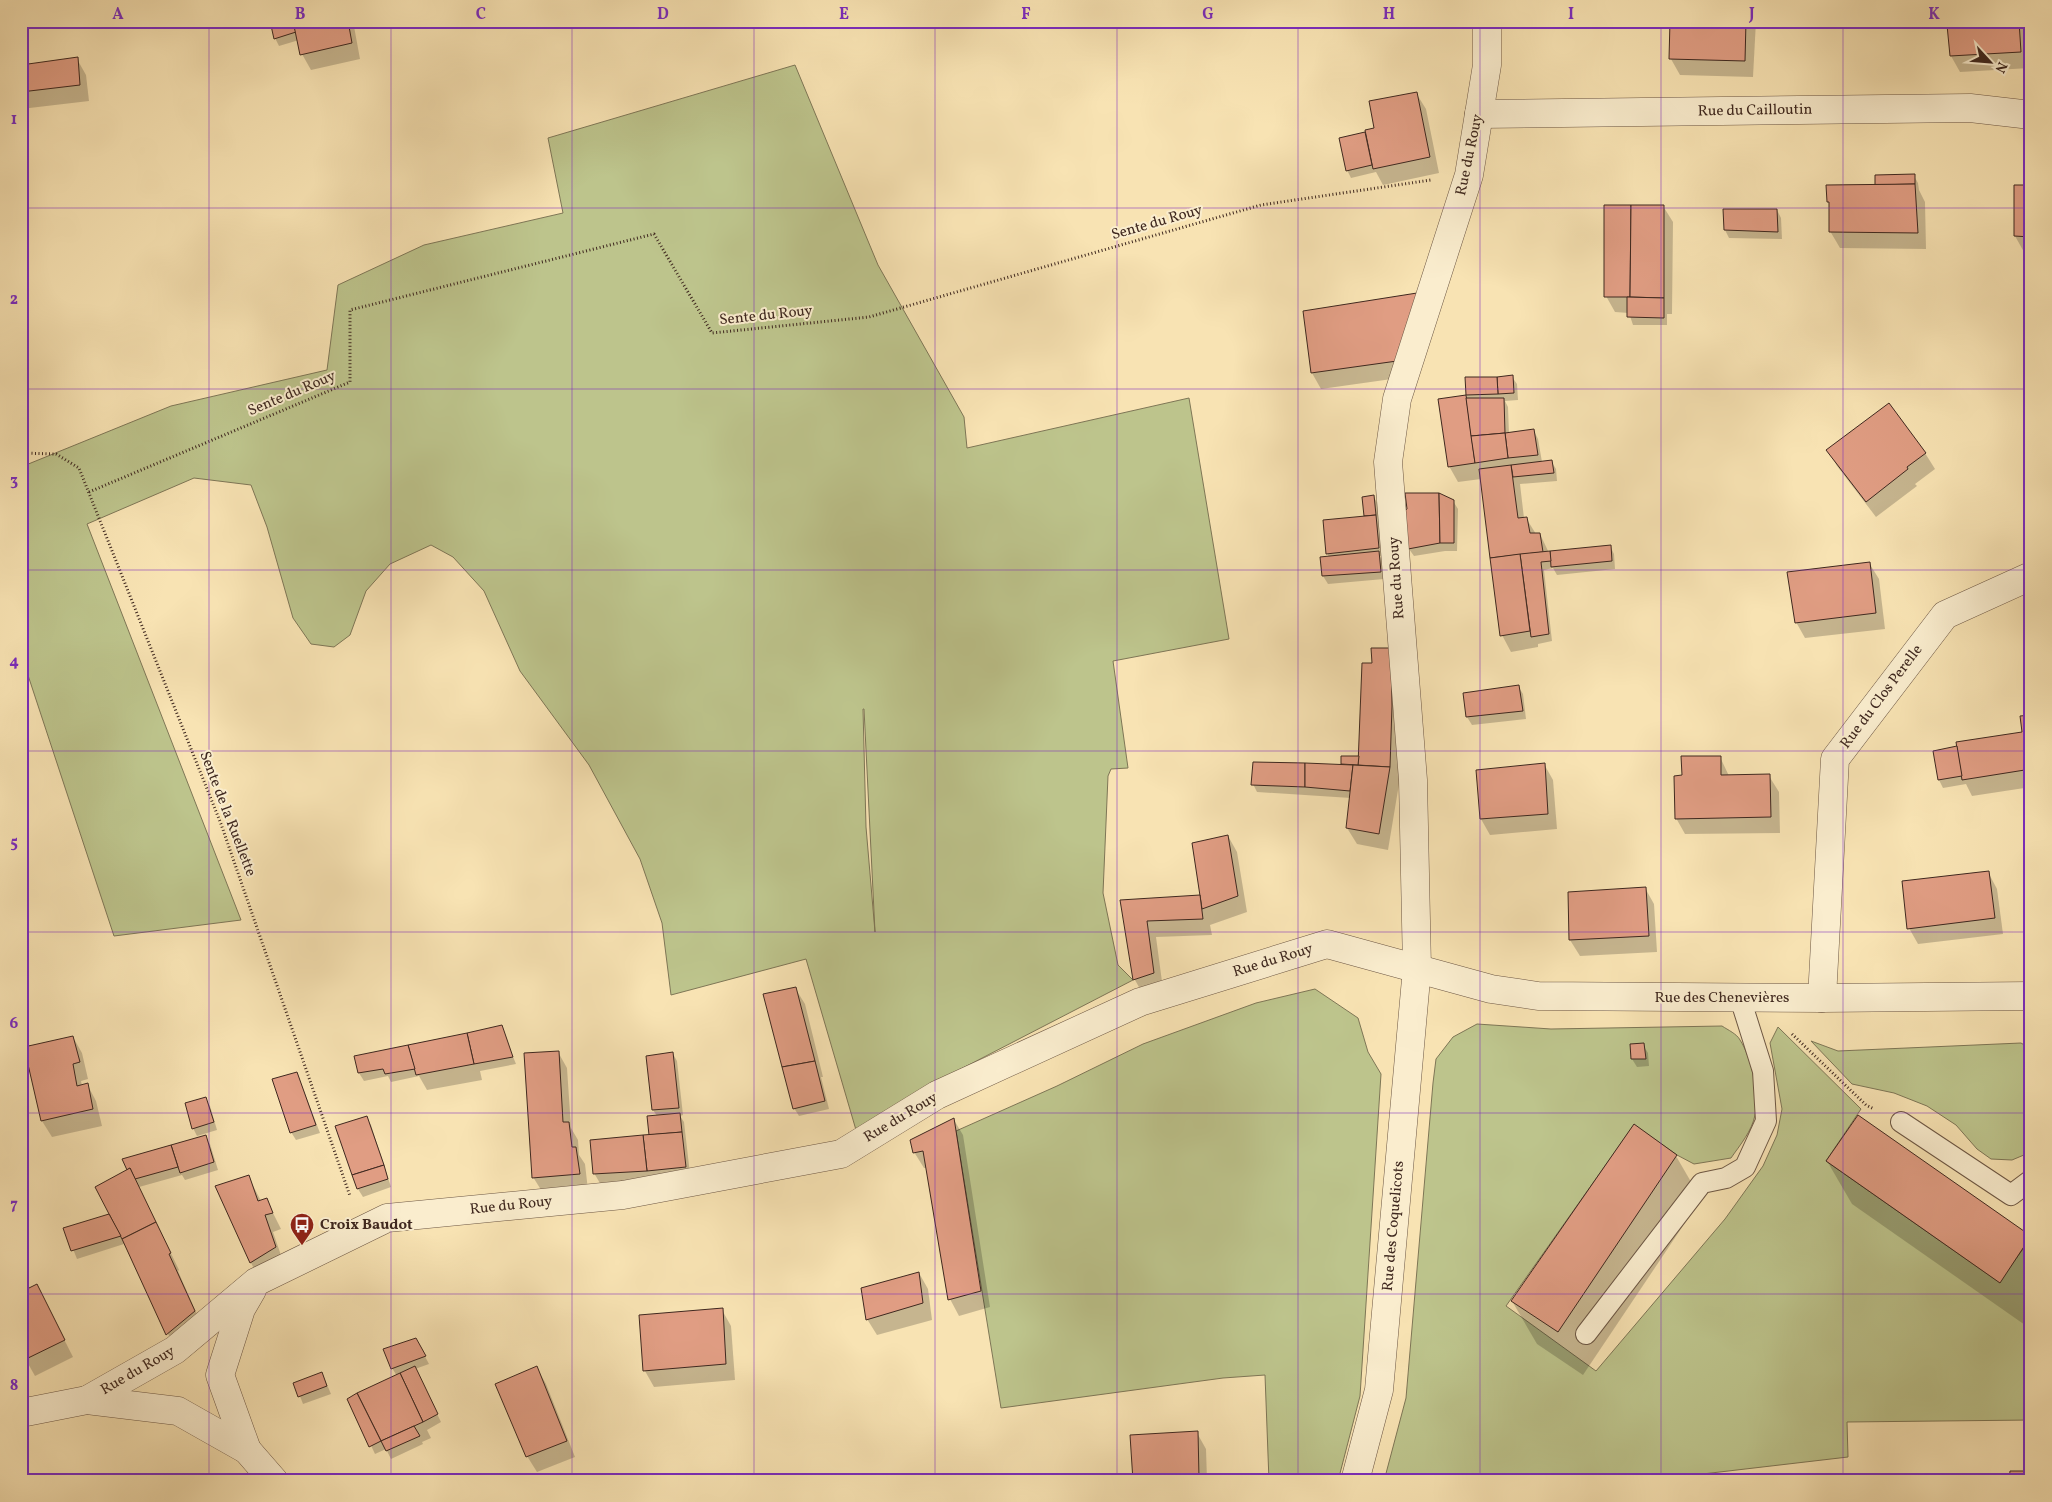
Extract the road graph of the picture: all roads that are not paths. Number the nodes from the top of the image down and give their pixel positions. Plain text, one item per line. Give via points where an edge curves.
1 (1487, 21) edge
2 (1479, 114) junction
3 (2031, 115) edge
4 (2031, 576) edge
5 (1417, 968) junction
6 (2031, 996) edge
7 (1740, 998) junction
8 (1822, 998) junction
9 (1901, 1122) dead end
10 (2031, 1180) edge
11 (256, 1282) junction
12 (1586, 1334) dead end
13 (87, 1400) junction
14 (21, 1413) edge
15 (247, 1450) junction
16 (274, 1481) edge
17 (1355, 1481) edge

1 - 2 street, Rue du Rouy via 1487,65
2 - 3 street, Rue du Cailloutin via 1970,108
2 - 5 street, Rue du Rouy via 1469,175 1397,399 1388,462 1413,780
4 - 8 street, Rue du Clos Perelle via 1945,615 1835,759
5 - 7 street, Rue des Chenevières via 1491,989 1538,996
5 - 11 street, Rue du Rouy via 1327,944 1140,1002 937,1095 841,1154 623,1195 387,1218
5 - 17 street, Rue des Coquelicots via 1380,1390
6 - 8 street, Rue des Chenevières
7 - 8 street, Rue des Chenevières
7 - 12 lane via 1763,1071 1766,1121 1745,1167 1726,1178 1702,1183
9 - 10 lane via 2011,1195
11 - 13 street, Rue du Rouy via 175,1350
11 - 15 street via 241,1309 220,1375
13 - 14 street
13 - 15 street via 178,1411
15 - 16 street

